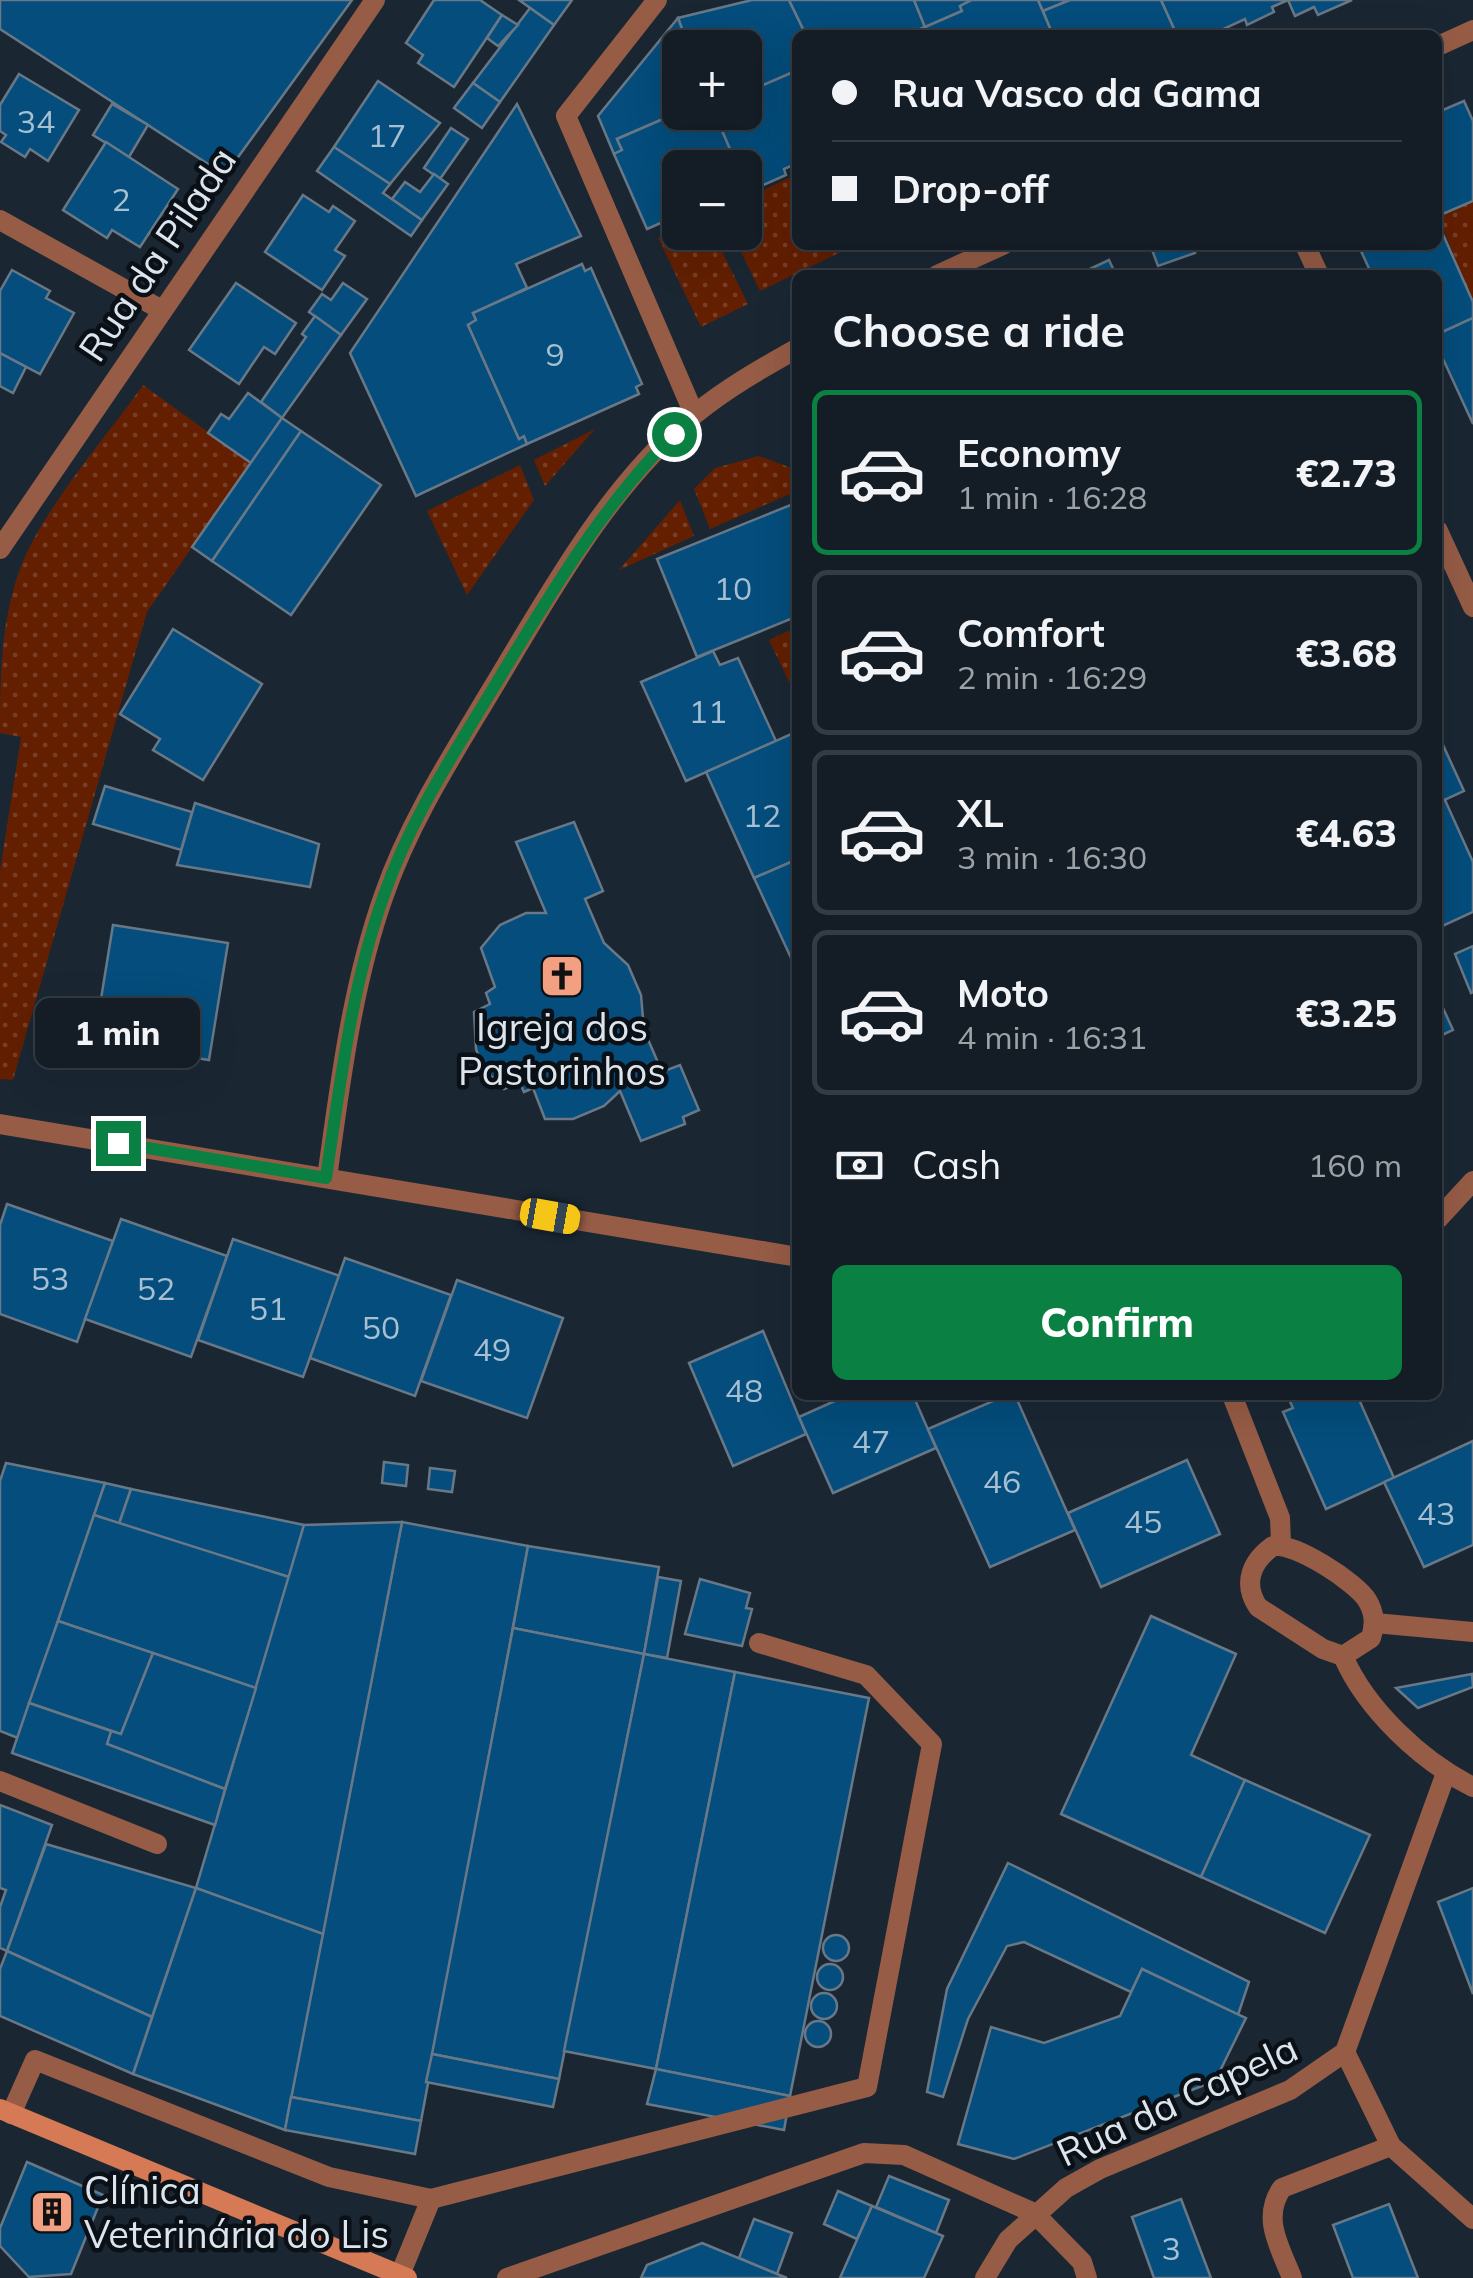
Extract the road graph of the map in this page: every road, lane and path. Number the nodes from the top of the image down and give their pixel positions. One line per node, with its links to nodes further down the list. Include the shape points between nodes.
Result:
1 (375, 0): 8 (street, Rua da Pilada)
2 (656, 0): 10 (street, via 566,116)
3 (1473, 30): 4 (street)
4 (1442, 44)
5 (0, 220): 8 (street)
6 (992, 250): 7 (street)
7 (948, 270)
8 (160, 309): 12 (street, Rua da Pilada)
9 (792, 352): 10 (street)
10 (694, 414): 15 (street, via 614,500 564,571 406,835 366,962)
11 (1442, 540): 13 (street)
12 (0, 549)
13 (1473, 607)
14 (0, 1124): 15 (street)
15 (326, 1178): 18 (street)
16 (1473, 1181): 17 (street)
17 (1442, 1214)
18 (792, 1256)
19 (1234, 1400): 20 (street, via 1280,1518)
20 (1281, 1544): 21 (street, via 1361,1591); 24 (street, via 1254,1564 1251,1596 1306,1639)
21 (1375, 1623): 22 (street); 24 (street, via 1361,1649)
22 (1473, 1632)
23 (759, 1643): 32 (street, via 866,1674 932,1744 867,2087)
24 (1343, 1656): 25 (street, via 1358,1691)
25 (1446, 1774): 27 (street); 29 (street, Rua da Capela)
26 (0, 1782): 28 (street)
27 (1473, 1787)
28 (157, 1844)
29 (1345, 2052): 31 (street); 33 (street, Rua da Capela, via 1290,2090 1100,2169)
30 (6, 2112): 32 (street, via 35,2060 329,2177); 35 (main road)
31 (1391, 2146): 34 (street); 39 (street, via 1282,2188 1270,2221)
32 (432, 2199): 35 (street)
33 (1034, 2213): 36 (street, via 904,2156 864,2153); 37 (street, Rua da Capela); 38 (street, via 1082,2262)
34 (1473, 2219)
35 (403, 2277)
36 (507, 2278)
37 (985, 2278)
38 (1087, 2278)
39 (1292, 2278)

